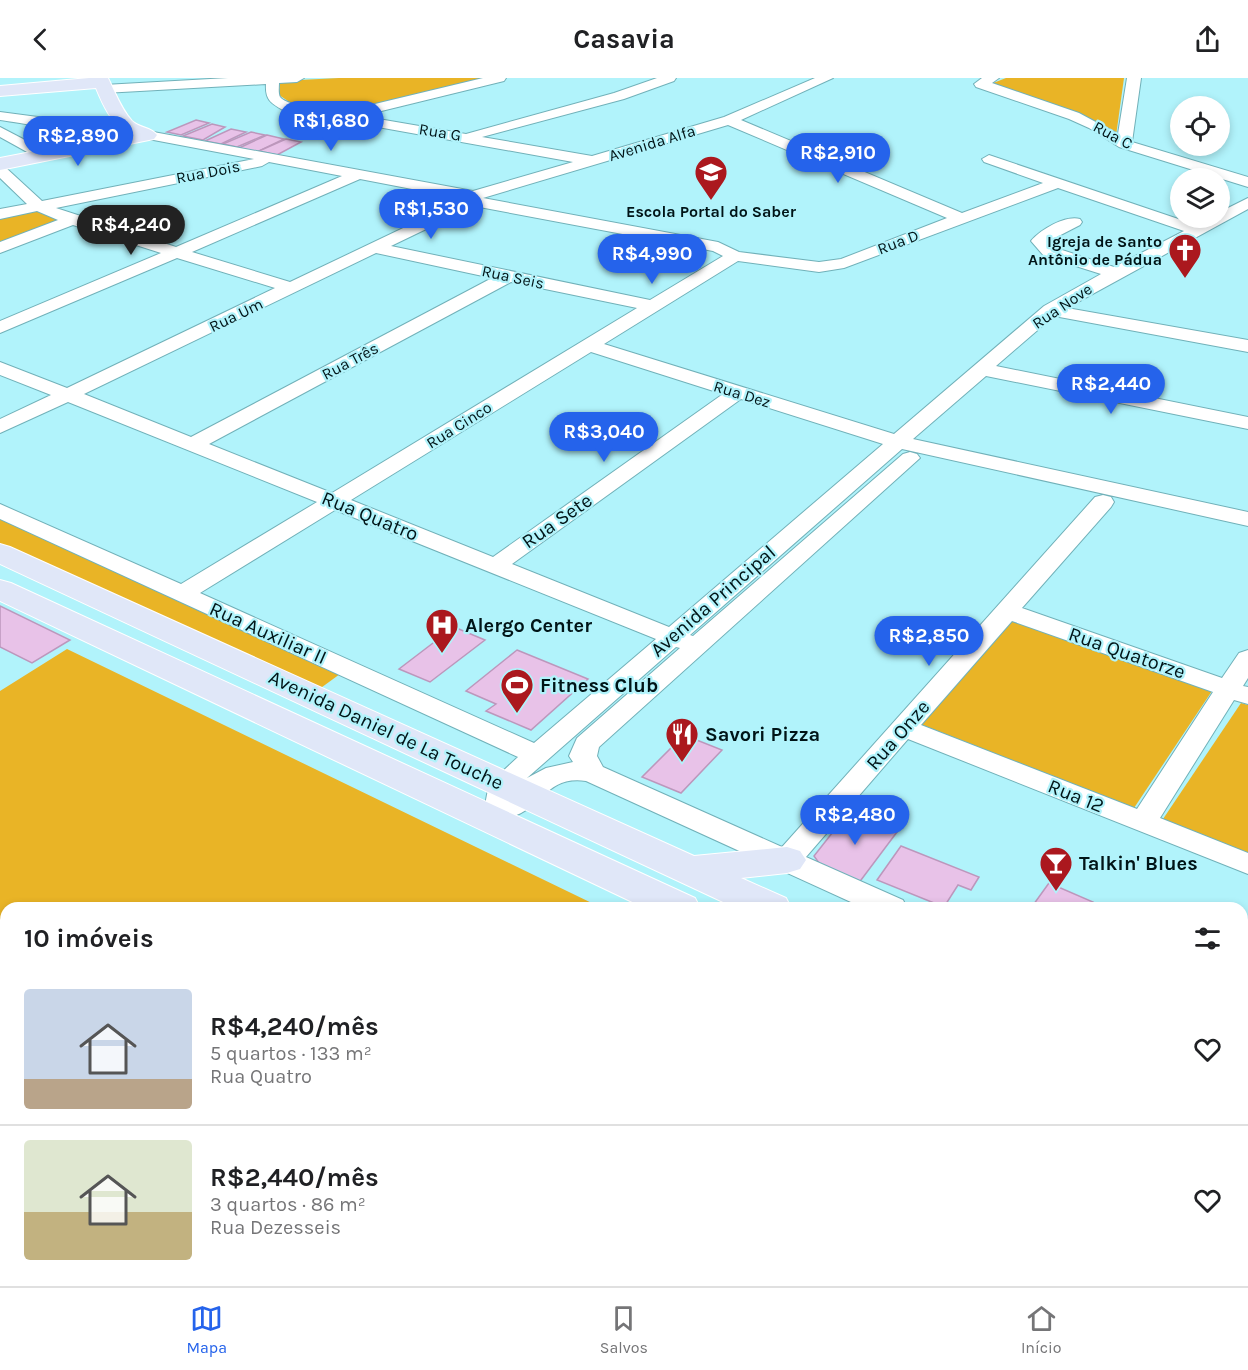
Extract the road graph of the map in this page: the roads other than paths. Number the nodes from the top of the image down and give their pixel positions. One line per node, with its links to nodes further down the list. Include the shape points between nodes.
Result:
1 (297, 78): 6 (street)
2 (499, 78): 11 (street)
3 (669, 78): 15 (street, via 619,96)
4 (826, 78): 12 (street, Avenida Alfa)
5 (1134, 78): 16 (street)
6 (273, 79): 8 (street); 11 (street, Rua G, via 272,95 280,104)
7 (987, 80): 16 (street, Rua C, via 985,87 1094,125)
8 (102, 83): 9 (main road); 14 (main road, via 111,103)
9 (0, 91)
10 (0, 116): 14 (street, Rua D)
11 (343, 116): 15 (street, Rua G)
12 (729, 120): 20 (street, Avenida Alfa); 30 (street)
13 (0, 131): 17 (street)
14 (139, 132): 17 (main road); 18 (street, Rua D)
15 (466, 137): 20 (street, Rua G)
16 (1124, 144): 24 (street, Rua C)
17 (43, 155): 21 (main road)
18 (275, 159): 23 (street, Rua D); 28 (street, Rua Dois)
19 (989, 159): 25 (street)
20 (592, 160): 26 (street, Avenida Alfa)
21 (0, 164)
22 (0, 170): 28 (street)
23 (359, 174): 26 (street, Rua D); 36 (street)
24 (1248, 182)
25 (1056, 183): 30 (street, Rua D); 33 (street)
26 (473, 199): 35 (street, Rua Um); 37 (street, Rua D, via 718,247)
27 (1248, 202): 33 (street, Rua Nove)
28 (38, 206): 29 (street, Rua Dois); 31 (street)
29 (0, 214)
30 (960, 218): 37 (street, Rua D, via 835,265 819,267)
31 (72, 220): 34 (street); 36 (street)
32 (1074, 222): 38 (street, via 1039,240 1042,246)
33 (1199, 231): 38 (street, Rua Nove)
34 (0, 248)
35 (375, 248): 39 (street, Rua Seis); 40 (street, Rua Um)
36 (176, 252): 40 (street); 43 (street)
37 (735, 256): 41 (street, Rua Cinco)
38 (1114, 273): 42 (street, Rua Nove)
39 (508, 276): 41 (street, Rua Seis); 52 (street, Rua Três)
40 (292, 288): 49 (street, Rua Um)
41 (652, 306): 44 (street, Rua Cinco)
42 (1050, 310): 45 (street); 47 (street, Rua Nove)
43 (0, 328)
44 (587, 345): 48 (street, Rua Dez); 54 (street, Rua Cinco)
45 (1248, 346)
46 (0, 368): 49 (street)
47 (981, 369): 50 (street); 53 (street, Rua Nove)
48 (737, 393): 53 (street, Rua Dez); 60 (street, Rua Sete)
49 (67, 395): 51 (street, Rua Um); 52 (street, Rua Quatro)
50 (1248, 423)
51 (0, 427)
52 (192, 445): 54 (street, Rua Quatro)
53 (903, 450): 55 (street); 57 (street); 64 (street, Avenida Principal); 65 (street, Avenida Principal)
54 (334, 502): 60 (street, Rua Quatro); 62 (street, Rua Cinco)
55 (1103, 502): 58 (street); 63 (street, Rua Onze)
56 (0, 511): 62 (street, Rua Auxiliar II)
57 (1248, 519)
58 (1248, 534)
59 (0, 553): 71 (main road, Avenida Daniel de La Touche)
60 (495, 566): 64 (street, Rua Quatro)
61 (0, 589): 72 (main road, Avenida Daniel de La Touche)
62 (182, 594): 69 (street, Rua Auxiliar II)
63 (1007, 611): 67 (street, Rua Quatorze); 68 (street, Rua Onze)
64 (673, 636): 65 (street, Rua Quatro); 69 (street, Avenida Principal)
65 (696, 646): 70 (street, Avenida Principal, via 586,744 583,756)
66 (1248, 658): 67 (street)
67 (1238, 692): 73 (street)
68 (904, 728): 73 (street, Rua 12); 74 (street, Rua Onze)
69 (537, 755): 71 (street, Avenida Principal)
70 (592, 773): 71 (street, via 557,773); 74 (street)
71 (514, 789): 72 (street); 76 (main road, Avenida Daniel de La Touche)
72 (496, 821): 77 (main road, Avenida Daniel de La Touche)
73 (1143, 822): 75 (street, Rua 12)
74 (787, 860): 76 (main road); 79 (street)
75 (1248, 864)
76 (690, 870): 78 (main road, Avenida Daniel de La Touche)
77 (668, 902)
78 (759, 902)
79 (879, 902)

